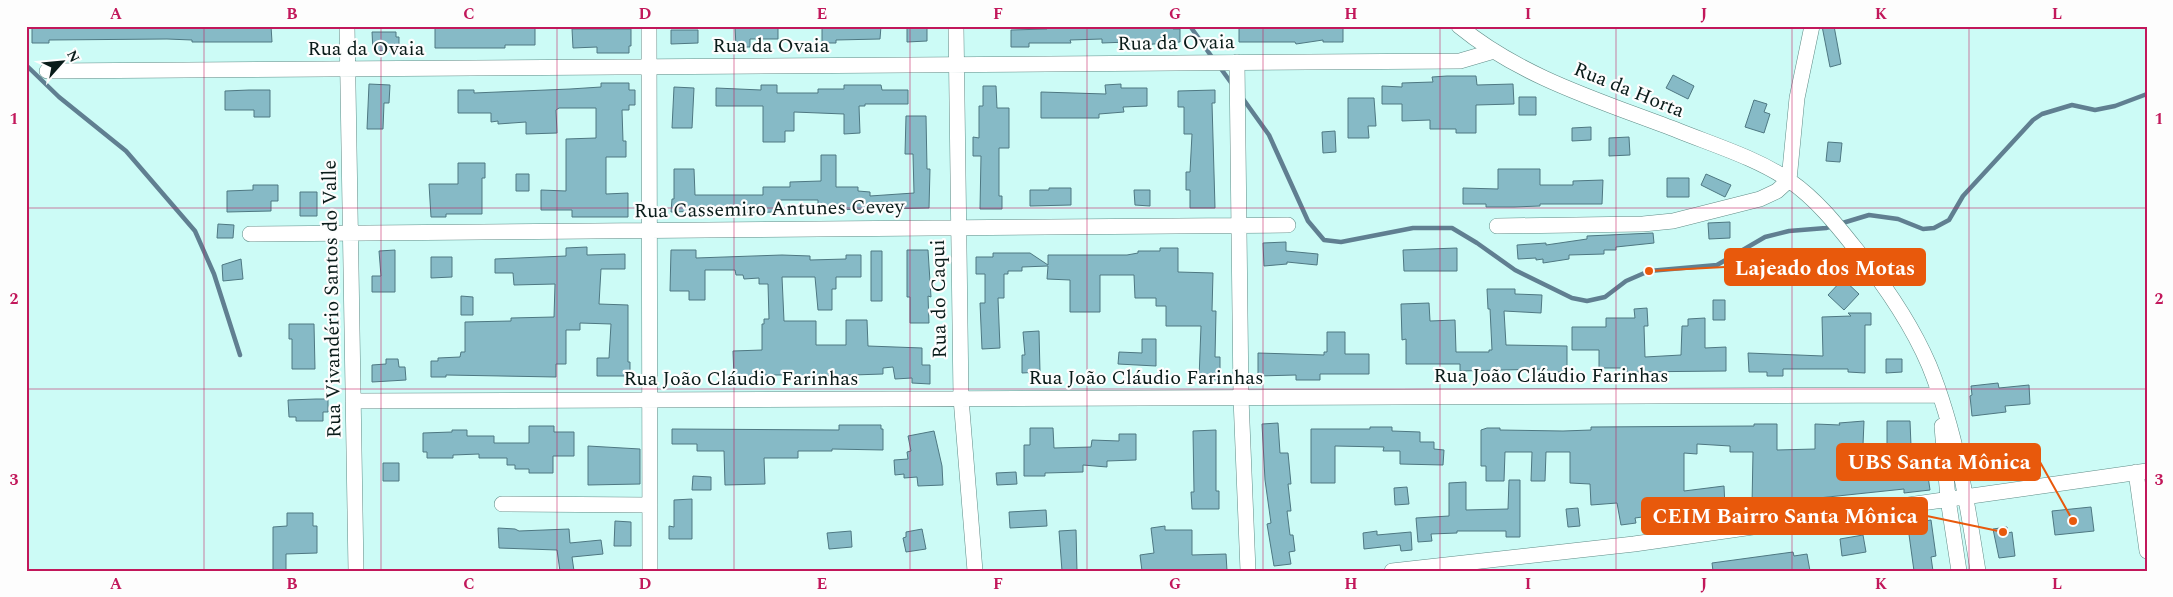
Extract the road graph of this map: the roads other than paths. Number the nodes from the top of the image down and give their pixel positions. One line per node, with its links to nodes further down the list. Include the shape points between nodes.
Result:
1 (347, 26): 10 (street, Rua Vivandério Santos do Valle)
2 (649, 26): 9 (street)
3 (956, 26): 8 (street, Rua do Caqui)
4 (1459, 26): 6 (street, Rua da Horta)
5 (1812, 26): 12 (street, via 1797,98)
6 (1494, 51): 7 (street, Rua da Ovaia, via 1460,61); 12 (street, Rua da Horta, via 1548,80 1699,139)
7 (1233, 63): 8 (street, Rua da Ovaia); 13 (street, via 1237,80)
8 (956, 65): 9 (street, Rua da Ovaia); 16 (street, Rua do Caqui)
9 (649, 67): 10 (street, Rua da Ovaia); 17 (street)
10 (348, 69): 11 (street, Rua da Ovaia); 18 (street, Rua Vivandério Santos do Valle)
11 (47, 71)
12 (1789, 180): 15 (street, via 1777,191 1760,199 1673,221); 20 (street, Rua da Horta, via 1822,209 1868,264 1911,329 1929,365)
13 (1239, 225): 14 (street, Rua Cassemiro Antunes Cevey); 16 (street, Rua Cassemiro Antunes Cevey); 22 (street)
14 (1288, 225)
15 (1497, 226)
16 (958, 228): 17 (street, Rua Cassemiro Antunes Cevey); 21 (street, Rua do Caqui)
17 (650, 230): 18 (street, Rua Cassemiro Antunes Cevey); 23 (street)
18 (350, 233): 19 (street, Rua Cassemiro Antunes Cevey); 24 (street, Rua Vivandério Santos do Valle)
19 (250, 234)
20 (1939, 395): 22 (street, Rua João Cláudio Farinhas); 26 (street); 27 (street)
21 (961, 398): 22 (street, Rua João Cláudio Farinhas); 23 (street, Rua João Cláudio Farinhas); 33 (street, Rua do Caqui)
22 (1241, 398): 34 (street)
23 (650, 400): 24 (street, Rua João Cláudio Farinhas); 29 (street)
24 (353, 401): 31 (street, Rua Vivandério Santos do Valle)
25 (2142, 472): 26 (street); 30 (street)
26 (1966, 496): 27 (street); 37 (street)
27 (1948, 499): 35 (street, via 1634,544); 36 (street)
28 (502, 504): 29 (street)
29 (650, 505): 32 (street)
30 (2147, 550)
31 (356, 571)
32 (650, 571)
33 (975, 571)
34 (1248, 571)
35 (1392, 571)
36 (1959, 571)
37 (1978, 571)

